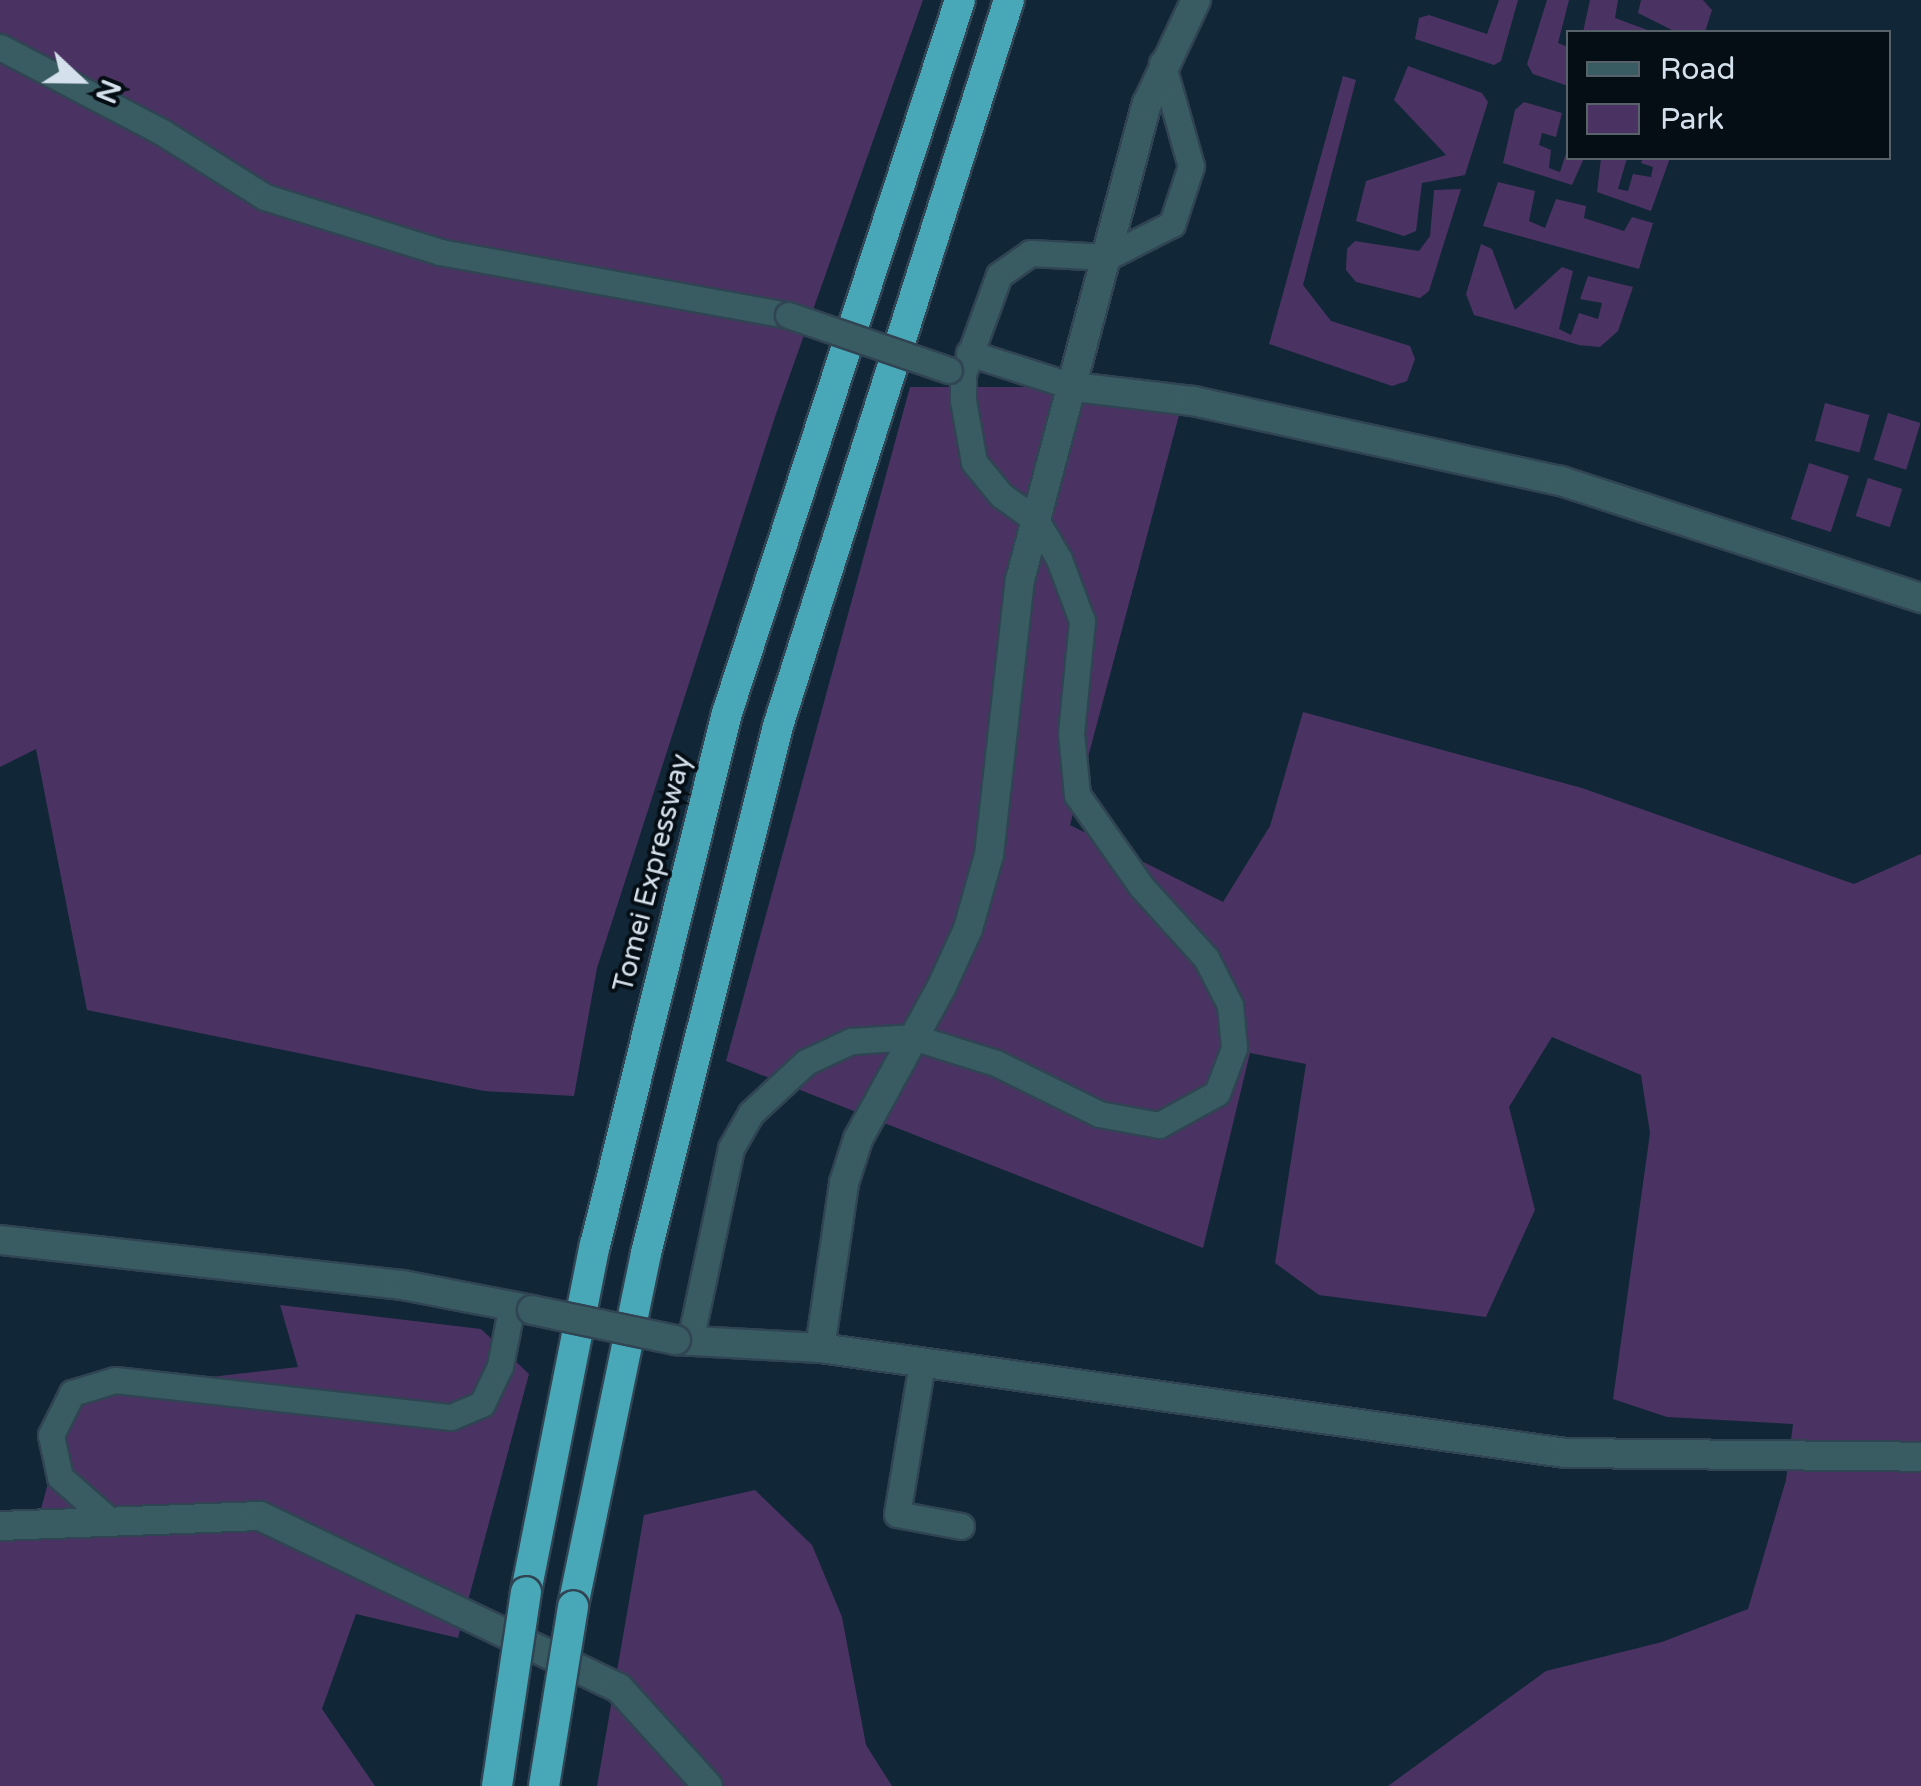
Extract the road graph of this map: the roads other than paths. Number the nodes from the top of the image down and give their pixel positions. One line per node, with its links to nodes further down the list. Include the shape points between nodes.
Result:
1 (960, 0): 21 (highway, Tomei Expressway, bridge, via 727,713 595,1245 526,1592)
2 (1008, 0): 22 (highway, bridge, via 778,726 646,1253)
3 (1196, 0): 5 (street)
4 (0, 47): 7 (street, bridge, via 162,132 265,197 440,252 788,315)
5 (1162, 63): 6 (street); 6 (street, via 1184,127 1191,166 1186,194 1172,224)
6 (1107, 257): 7 (street, via 1030,253 999,275); 8 (street)
7 (960, 366): 8 (street); 9 (street, via 974,462 1001,495)
8 (1075, 387): 9 (street); 10 (street, via 1193,401 1561,481)
9 (1036, 520): 11 (street, via 1020,580 990,855 968,929); 11 (street, via 1059,558 1082,621 1071,734 1076,795 1141,886 1206,958 1230,1005 1234,1048 1217,1093 1159,1125 1099,1114 996,1063)
10 (1921, 598)
11 (913, 1037): 14 (street, via 850,1041 806,1062 751,1112 731,1148); 15 (street, via 858,1139 844,1183)
12 (0, 1240): 13 (street, via 402,1285)
13 (522, 1308): 14 (street, bridge); 18 (street, via 482,1404 451,1417 115,1380 72,1393 51,1435 60,1477)
14 (683, 1341): 15 (street)
15 (820, 1348): 16 (street)
16 (922, 1362): 17 (street, via 1565,1452); 20 (street, via 897,1514)
17 (1921, 1456)
18 (110, 1520): 19 (street); 23 (street, via 260,1516 618,1688)
19 (0, 1526)
20 (961, 1526)
21 (497, 1786)
22 (544, 1786)
23 (708, 1786)

